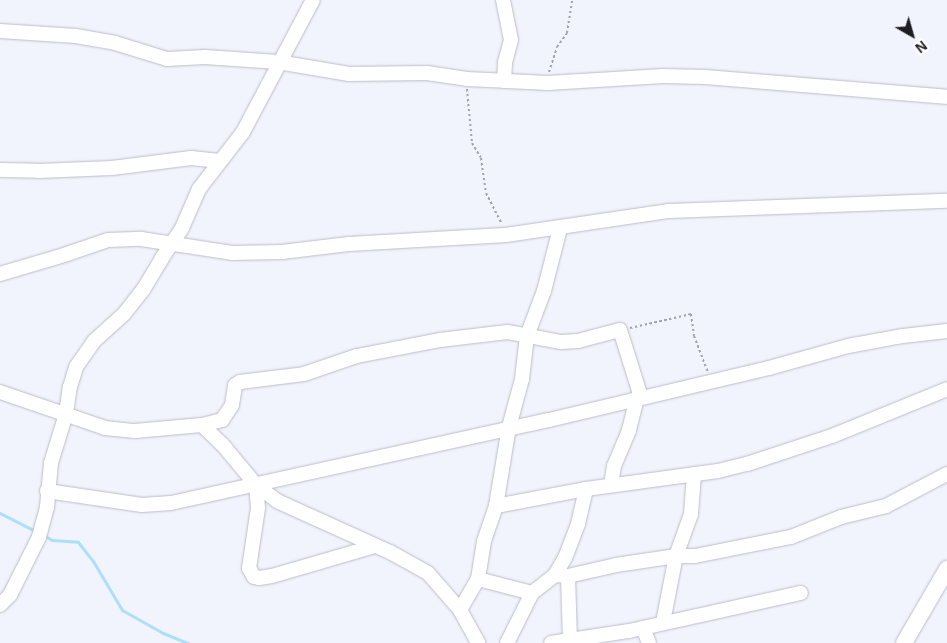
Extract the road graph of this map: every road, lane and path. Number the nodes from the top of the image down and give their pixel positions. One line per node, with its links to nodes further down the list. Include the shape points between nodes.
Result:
1 (313, 0): 5 (street)
2 (503, 0): 7 (street, via 511,40)
3 (572, 0): 8 (path, via 569,27 551,60)
4 (0, 30): 5 (street, via 76,36 115,43 167,59)
5 (278, 62): 6 (street, via 349,74 427,74); 10 (street, via 244,132)
6 (467, 79): 7 (street); 14 (path, via 472,143 481,158 486,193)
7 (504, 81): 8 (street)
8 (548, 83): 9 (street, via 663,76 706,77)
9 (947, 97)
10 (220, 161): 11 (street, via 180,158 112,168); 15 (street, via 198,189 182,228)
11 (0, 170)
12 (947, 201): 13 (street, via 669,211)
13 (560, 228): 14 (street); 19 (street, via 544,291)
14 (506, 235): 15 (street, via 349,244 282,252 232,253)
15 (172, 243): 16 (street, via 124,238 100,241); 24 (street, via 136,301 84,354 76,367)
16 (0, 274)
17 (620, 330): 19 (street, via 578,341 561,342); 20 (path, via 691,314 694,336); 23 (street)
18 (947, 332): 20 (street, via 848,346)
19 (527, 336): 25 (street, via 508,332 440,340 357,356 304,374 240,382 235,385 227,415 222,420); 26 (street, via 522,379)
20 (711, 380): 23 (street)
21 (947, 389): 27 (street, via 823,439 747,464)
22 (0, 392): 24 (street)
23 (639, 398): 26 (street); 30 (street, via 614,466)
24 (66, 414): 25 (street, via 105,428 121,430); 32 (street, via 53,454)
25 (202, 425): 29 (street)
26 (509, 427): 29 (street); 33 (street)
27 (694, 474): 30 (street); 35 (street, via 691,514)
28 (947, 474): 35 (street, via 886,506 841,517 791,537 695,556)
29 (256, 485): 32 (street, via 155,505); 34 (street, via 286,506); 34 (street, via 258,508 249,568 254,577 272,576)
30 (612, 485): 31 (street)
31 (586, 489): 33 (street); 37 (street)
32 (47, 490): 41 (street, via 41,532 10,595)
33 (496, 506): 38 (street, via 484,542)
34 (375, 546): 42 (street, via 428,573)
35 (676, 556): 37 (street); 43 (street)
36 (947, 569): 50 (main road)
37 (562, 576): 39 (street); 45 (street)
38 (478, 579): 39 (street); 42 (street)
39 (532, 593): 47 (street)
40 (801, 593): 43 (street)
41 (0, 605)
42 (460, 610): 46 (street)
43 (663, 622): 44 (street)
44 (643, 628): 45 (street); 49 (street)
45 (570, 640): 48 (street)
46 (478, 643)
47 (508, 643)
48 (552, 643)
49 (649, 643)
50 (904, 643)

